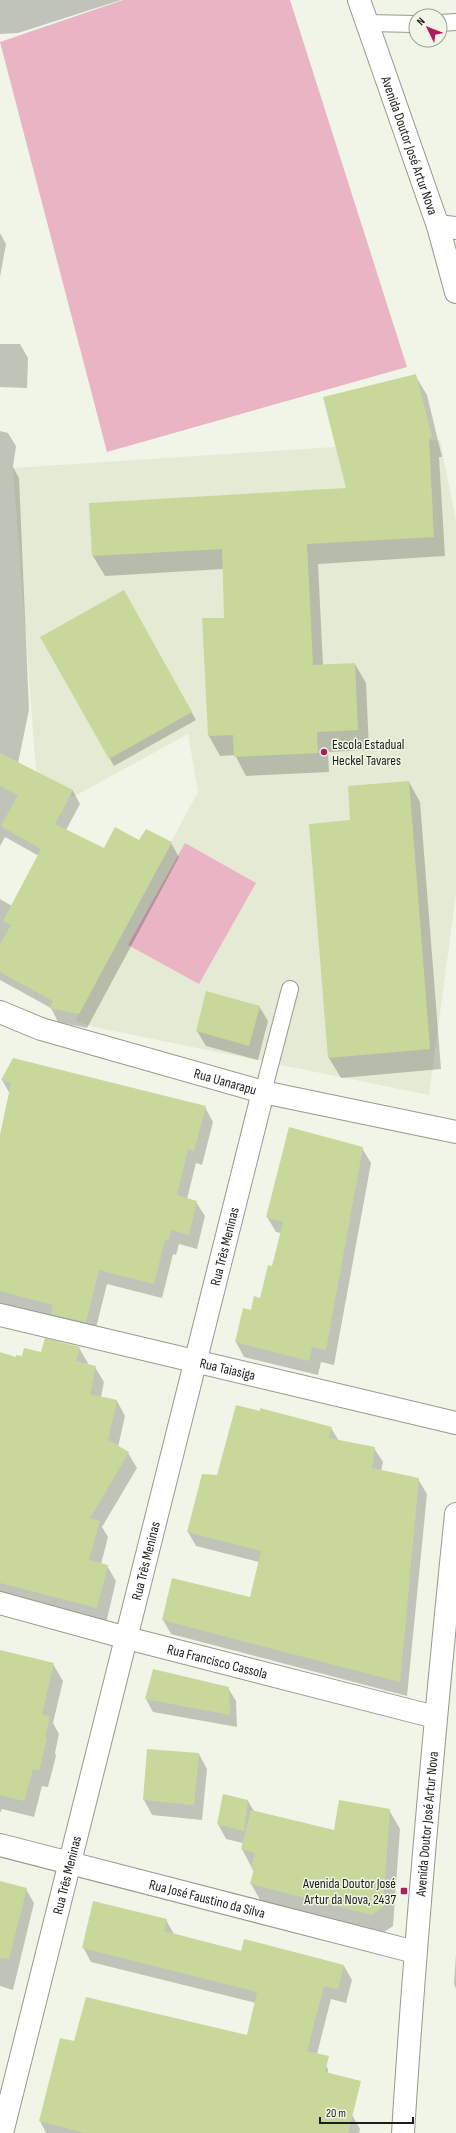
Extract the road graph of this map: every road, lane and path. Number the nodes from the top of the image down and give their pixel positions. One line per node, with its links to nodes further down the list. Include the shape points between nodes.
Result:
1 (358, 0): 2 (street, Avenida Doutor José Artur Nova)
2 (367, 23): 3 (lane); 4 (street, Avenida Doutor José Artur Nova)
3 (408, 24)
4 (447, 227): 5 (street, Avenida Doutor José Artur Nova)
5 (456, 292)
6 (290, 989): 8 (lane, Rua Três Meninas)
7 (2, 1017): 8 (street, Rua Uanarapu)
8 (263, 1092): 9 (street, Rua Uanarapu); 11 (street, Rua Três Meninas)
9 (456, 1132)
10 (0, 1315): 11 (street, Rua Taiasiga)
11 (195, 1360): 12 (street, Rua Taiasiga); 15 (street, Rua Três Meninas)
12 (456, 1423)
13 (456, 1514): 16 (street, Avenida Doutor José Artur Nova)
14 (0, 1603): 15 (street, Rua Francisco Cassola)
15 (127, 1638): 16 (street, Rua Francisco Cassola); 18 (street, Rua Três Meninas)
16 (435, 1717): 19 (street, Avenida Doutor José Artur Nova)
17 (0, 1845): 18 (street, Rua José Faustino da Silva)
18 (69, 1863): 19 (street, Rua José Faustino da Silva); 20 (street, Rua Três Meninas)
19 (415, 1952): 21 (street, Avenida Doutor José Artur Nova)
20 (2, 2133)
21 (403, 2133)

